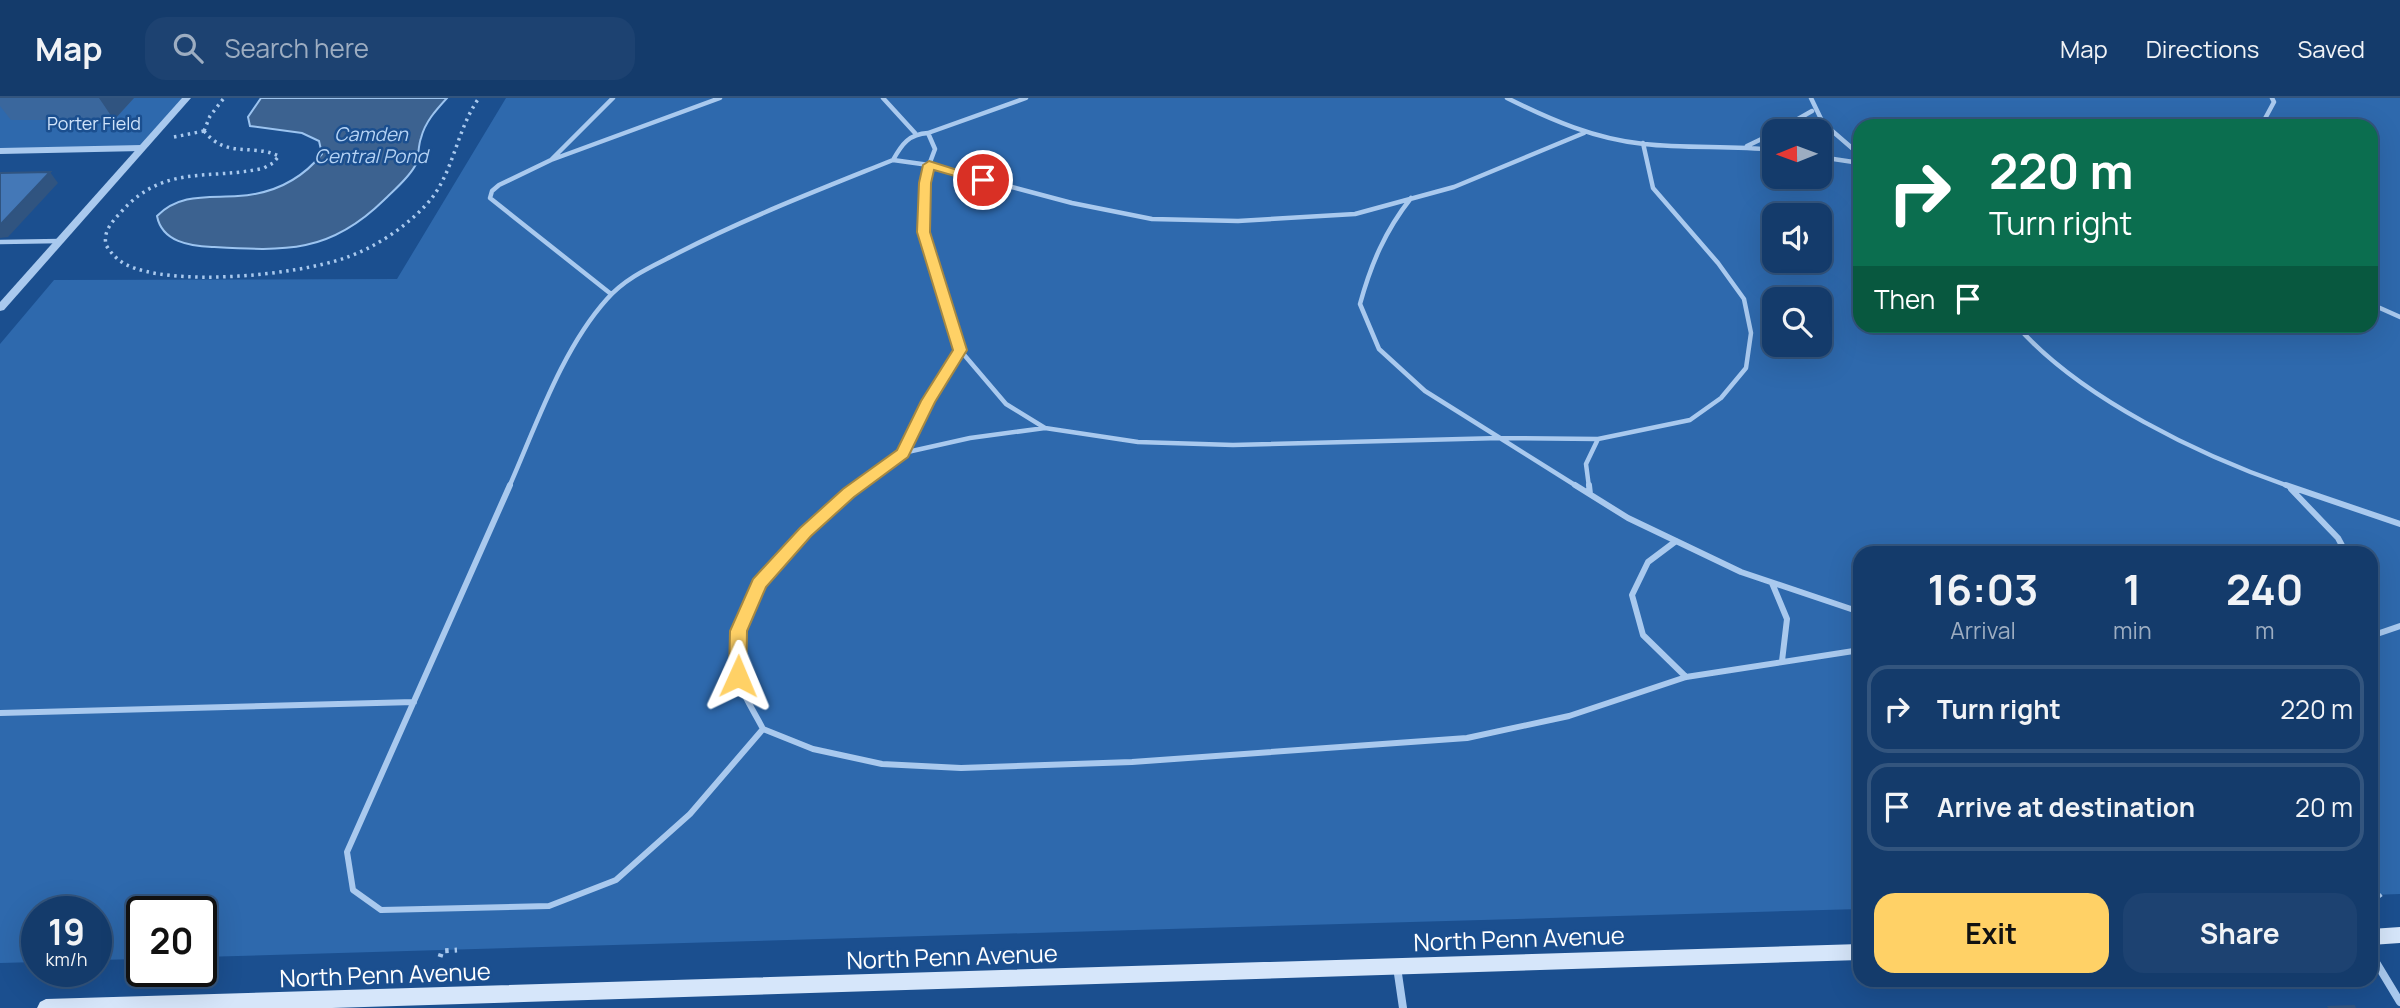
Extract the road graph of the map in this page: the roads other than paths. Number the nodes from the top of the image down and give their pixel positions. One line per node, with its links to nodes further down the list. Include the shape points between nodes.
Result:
1 (187, 98): 18 (street)
2 (613, 98): 23 (lane)
3 (720, 98): 23 (lane)
4 (883, 98): 12 (lane)
5 (1026, 98): 13 (lane)
6 (1507, 98): 14 (lane)
7 (1811, 98): 9 (lane)
8 (2272, 98): 11 (lane)
9 (1812, 111): 10 (lane); 20 (lane)
10 (1798, 119)
11 (2265, 119)
12 (915, 133): 13 (lane); 24 (lane, via 902,142)
13 (928, 133): 26 (lane, via 935,149)
14 (1584, 133): 16 (lane); 27 (lane, via 1454,187)
15 (1762, 139): 17 (lane)
16 (1643, 143): 17 (lane); 38 (lane, via 1653,188 1744,299 1751,333 1746,368 1721,398 1690,420)
17 (1747, 146): 19 (lane)
18 (142, 148): 21 (street); 28 (street)
19 (1762, 148)
20 (1853, 150)
21 (0, 151)
22 (1832, 159): 25 (lane)
23 (551, 160): 30 (lane, via 499,185 490,198)
24 (893, 160): 26 (lane); 30 (lane, via 705,238)
25 (1853, 162)
26 (929, 165): 27 (lane, via 1152,219 1355,214); 35 (lane, via 923,232)
27 (1411, 198): 37 (lane, via 1374,255 1360,304 1380,349 1425,391)
28 (60, 241): 29 (lane); 32 (street)
29 (0, 242)
30 (611, 294): 52 (lane, via 557,379)
31 (2378, 307): 33 (lane)
32 (0, 308)
33 (2400, 317)
34 (2023, 333): 40 (lane, via 2038,350 2133,417 2247,472)
35 (960, 350): 36 (lane, via 1006,404); 39 (lane)
36 (1045, 428): 37 (lane, via 1138,442 1233,445); 39 (lane)
37 (1500, 438): 38 (lane); 41 (lane)
38 (1598, 439): 41 (lane, via 1586,464)
39 (903, 453): 54 (lane, via 805,532 759,584 738,631 738,676)
40 (2289, 486): 42 (lane); 44 (lane)
41 (1590, 494): 43 (lane)
42 (2400, 524)
43 (1676, 541): 45 (lane); 51 (lane, via 1648,562 1632,595 1643,635)
44 (2342, 546)
45 (1772, 583): 46 (lane); 50 (lane, via 1787,618)
46 (1853, 610)
47 (2400, 626): 48 (lane)
48 (2378, 634)
49 (1853, 651): 50 (lane)
50 (1782, 661): 51 (lane)
51 (1686, 677): 54 (lane, via 1569,716 1467,738 1132,762 961,768 882,764 813,749)
52 (414, 702): 53 (lane); 54 (lane, via 347,852 353,890 381,910 549,906 616,880 690,814)
53 (0, 713)
54 (763, 729)
55 (2400, 935): 56 (main road)
56 (2378, 937)
57 (1853, 952): 58 (main road, North Penn Avenue)
58 (1397, 966): 61 (main road, North Penn Avenue); 63 (street)
59 (2378, 966): 60 (street)
60 (2400, 1002)
61 (397, 1003): 62 (main road, North Penn Avenue)
62 (46, 1008)
63 (1403, 1008)

